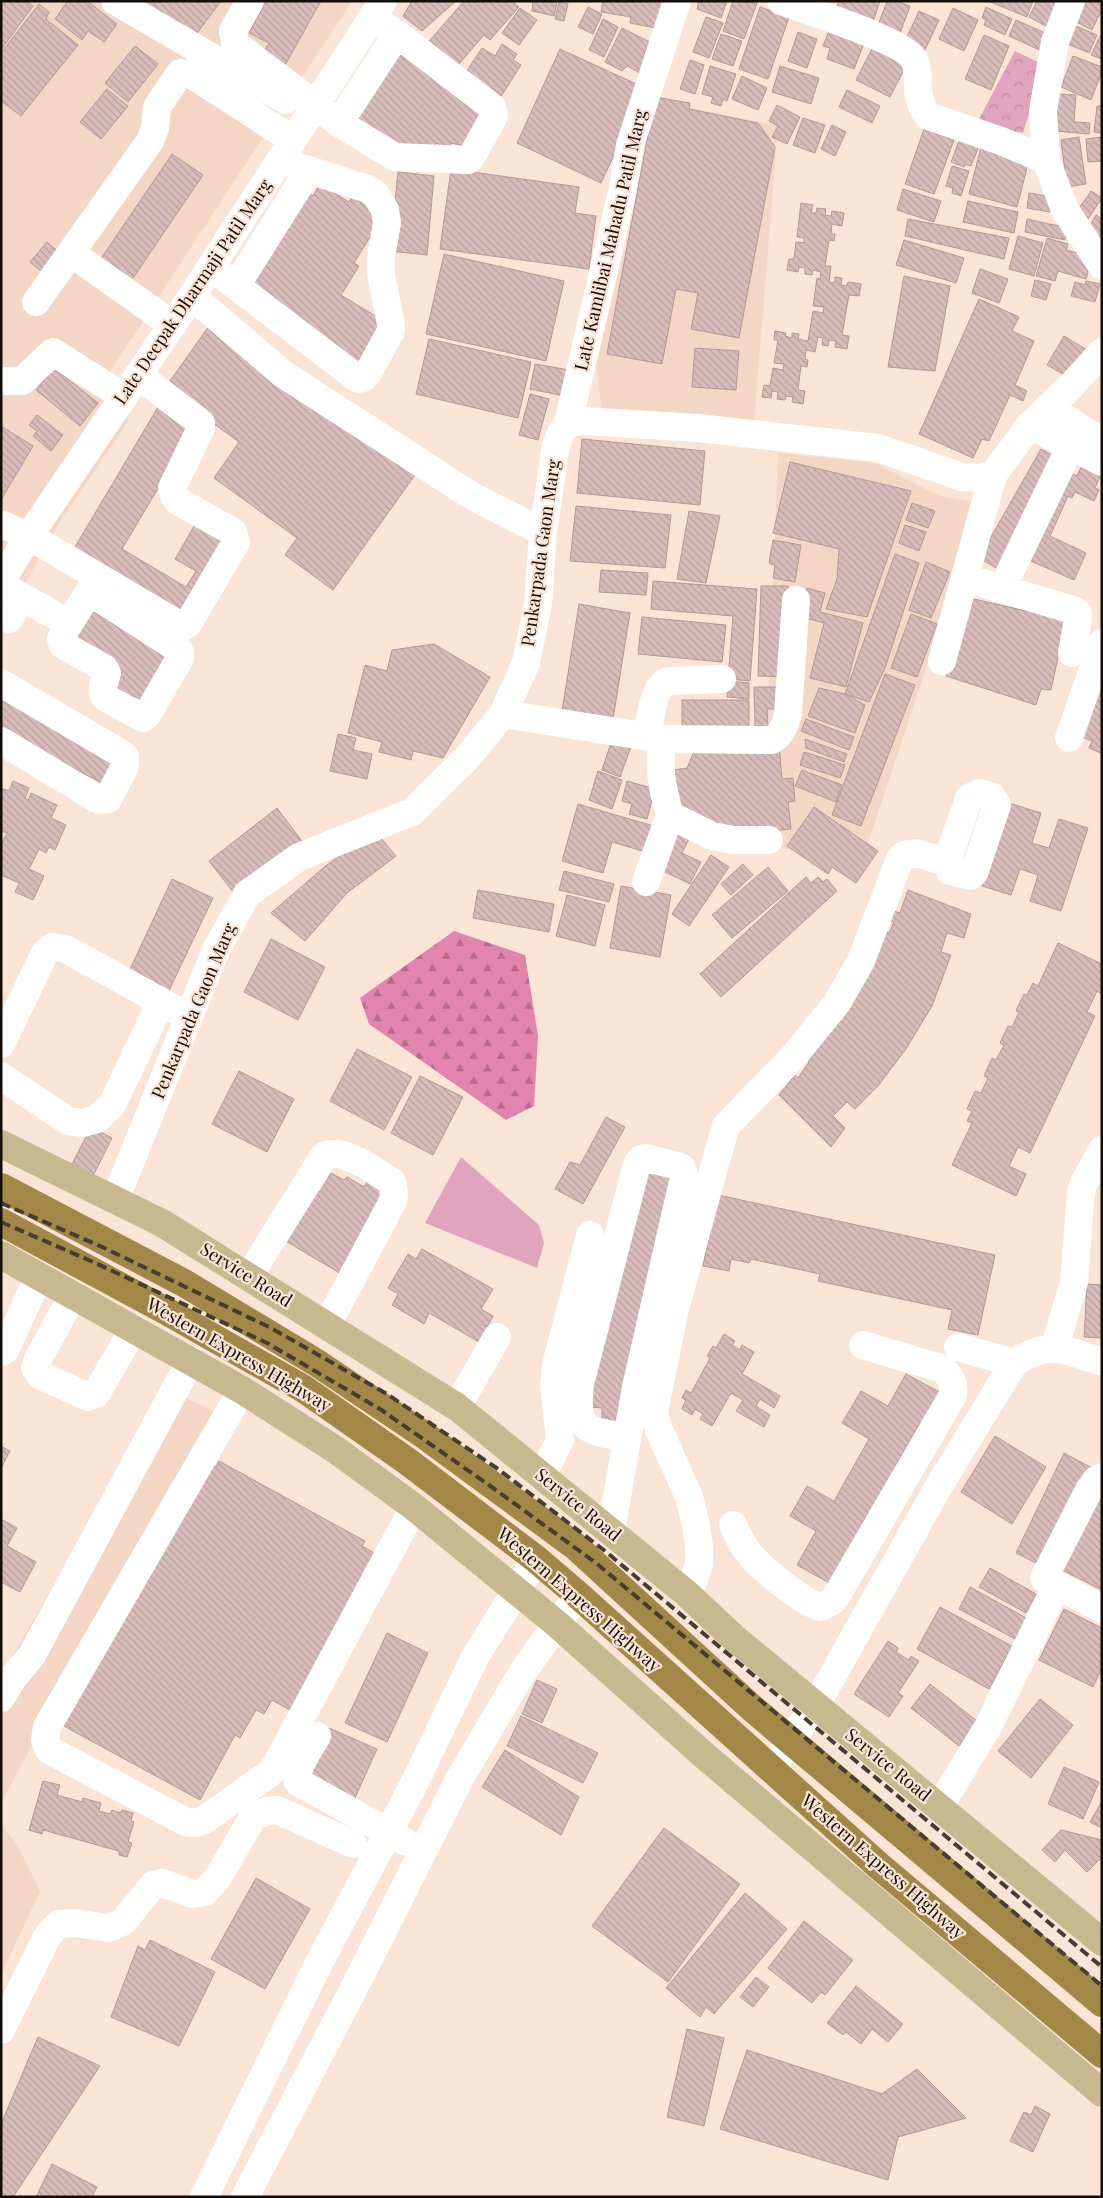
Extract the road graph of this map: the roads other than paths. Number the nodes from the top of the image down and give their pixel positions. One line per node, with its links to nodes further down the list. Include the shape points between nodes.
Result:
1 (115, 1): 8 (street)
2 (250, 1): 8 (street, via 233,31 235,44)
3 (677, 1): 24 (street, Late Kamlibai Mahadu Patil Marg, via 630,145)
4 (781, 1): 11 (street, via 879,37 913,57 921,107 928,116)
5 (1071, 1): 11 (street, via 1055,42 1043,111)
6 (378, 10): 7 (street); 8 (street, Late Deepak Dharmaji Patil Marg)
7 (398, 34): 9 (street); 9 (street, via 492,107 494,116 472,156 462,161 400,159)
8 (313, 109): 9 (street); 10 (street, Late Deepak Dharmaji Patil Marg)
9 (339, 123)
10 (288, 148): 12 (street); 13 (street, via 191,74 180,73 157,107 150,141); 15 (street, Late Deepak Dharmaji Patil Marg)
11 (1046, 160): 14 (street, via 1065,210)
12 (309, 170): 16 (street); 16 (street, via 368,189 385,210 387,223 381,274 391,330 368,373 359,379)
13 (72, 253): 18 (street); 19 (street)
14 (1102, 266)
15 (211, 267): 16 (street); 17 (street, Late Deepak Dharmaji Patil Marg)
16 (236, 286)
17 (192, 296): 19 (street, Late Deepak Dharmaji Patil Marg); 30 (street, via 283,374 472,496)
18 (36, 302)
19 (173, 325): 22 (street, Late Deepak Dharmaji Patil Marg)
20 (1102, 352): 23 (street)
21 (1, 382): 22 (street, via 22,381 53,352)
22 (131, 386): 31 (street, Late Deepak Dharmaji Patil Marg); 31 (street, via 201,423 172,488 174,496 233,532 236,537 188,624 178,624)
23 (1039, 416): 25 (street); 26 (street); 28 (street)
24 (568, 424): 28 (street, via 583,421 804,438 878,448 962,477); 30 (street, Penkarpada Gaon Marg, via 556,445)
25 (1102, 439)
26 (1070, 445): 27 (street); 32 (street)
27 (1102, 462)
28 (993, 476): 33 (street)
29 (1, 524): 31 (street)
30 (542, 532): 43 (street, Penkarpada Gaon Marg, via 538,604 526,663)
31 (24, 543): 34 (street); 36 (street, Late Deepak Dharmaji Patil Marg)
32 (1010, 572)
33 (965, 578): 39 (street, via 1078,613); 40 (street)
34 (89, 592): 34 (street, via 180,652 180,658 143,718 102,693 107,673 104,668 63,645 64,632)
35 (796, 600): 44 (street, via 788,713 780,735 772,740)
36 (8, 603): 37 (street)
37 (54, 615)
38 (1102, 643): 45 (street)
39 (1072, 653)
40 (942, 661)
41 (722, 679): 44 (street, via 668,680 662,683 657,690)
42 (1, 683): 46 (street, via 122,754 125,766 108,798 99,800)
43 (503, 714): 44 (street); 54 (street, Penkarpada Gaon Marg, via 466,759 412,812 299,857 247,894 216,950)
44 (655, 737): 49 (street, via 661,784)
45 (1069, 738)
46 (1, 741)
47 (1, 764): 48 (street)
48 (88, 813)
49 (670, 815): 50 (street, via 712,836 733,840); 52 (street)
50 (769, 840)
51 (947, 862): 92 (street, via 915,853 900,859 861,961 837,1003 793,1056 726,1126 675,1309 654,1412 689,1498 696,1525 699,1564)
52 (646, 882)
53 (161, 1002): 54 (street); 55 (street, via 66,949 52,947 45,953); 57 (street)
54 (188, 1017): 58 (street, Penkarpada Gaon Marg)
55 (1, 1044)
56 (1, 1076): 57 (street, via 60,1117 75,1123 97,1119)
57 (112, 1105): 58 (street)
58 (146, 1123): 62 (street, Penkarpada Gaon Marg)
59 (1, 1144): 62 (main road, Service Road)
60 (1102, 1150): 74 (street, via 1081,1192 1074,1282)
61 (1, 1187): 99 (highway, Western Express Highway, via 184,1283 316,1363 424,1435 575,1546)
62 (115, 1200): 67 (main road, Service Road, via 162,1223)
63 (1, 1222): 89 (highway, Western Express Highway, via 304,1389)
64 (590, 1235): 82 (street, via 556,1365 554,1386 560,1440)
65 (1, 1255): 66 (main road)
66 (39, 1276): 68 (main road); 75 (street, via 5,1350)
67 (249, 1276): 69 (main road, Service Road); 69 (street, via 324,1156 330,1153 345,1155 392,1182 393,1201)
68 (73, 1295): 70 (main road); 70 (street, via 38,1359 35,1368 40,1375 88,1397 96,1394)
69 (327, 1324): 80 (main road, Service Road)
70 (134, 1328): 76 (main road)
71 (497, 1337): 80 (street)
72 (863, 1345): 84 (street, via 943,1370 950,1376 954,1389)
73 (958, 1347): 78 (street)
74 (1055, 1348): 77 (street); 78 (street, via 1034,1351)
75 (1, 1352)
76 (184, 1356): 79 (main road); 96 (street, via 32,1655)
77 (1102, 1362)
78 (1014, 1363): 86 (street)
79 (242, 1390): 85 (main road, via 336,1450); 85 (street, via 46,1727 45,1740 49,1750 186,1822 204,1820 270,1773 277,1763)
80 (457, 1407): 82 (main road, Service Road)
81 (627, 1438): 81 (street, via 684,1177 682,1168 646,1158 637,1164 578,1398 581,1420 587,1428); 88 (street)
82 (542, 1476): 88 (main road, Service Road)
83 (1102, 1477): 90 (street, via 1089,1490)
84 (894, 1495): 86 (street); 87 (street, via 834,1600 821,1607 806,1602 757,1562 740,1541)
85 (414, 1507): 91 (main road)
86 (925, 1512): 97 (street)
87 (733, 1525)
88 (611, 1532): 92 (main road, Service Road)
89 (536, 1559): 91 (street); 93 (highway, Western Express Highway)
90 (1042, 1577): 94 (street); 103 (street, via 988,1727)
91 (517, 1590): 95 (main road); 100 (street, via 475,1657)
92 (686, 1593): 97 (main road, Service Road, via 733,1637)
93 (578, 1595): 95 (street); 101 (highway, Western Express Highway)
94 (1102, 1609)
95 (557, 1624): 102 (street, via 522,1673); 110 (main road, via 706,1757)
96 (7, 1688)
97 (816, 1705): 99 (street); 103 (main road, Service Road)
98 (317, 1736): 104 (street, via 298,1770 298,1782)
99 (792, 1741): 101 (street); 107 (highway, Western Express Highway)
100 (427, 1757): 102 (street); 104 (street)
101 (771, 1770): 109 (highway, Western Express Highway, via 886,1872)
102 (460, 1778): 105 (street)
103 (940, 1807): 106 (main road, Service Road)
104 (380, 1849): 105 (street); 108 (street, via 355,1855 353,1844 277,1810 253,1817 217,1878 205,1892 193,1894 162,1883 153,1885 123,1922 109,1928 59,1924 48,1935); 111 (street, via 319,1963)
105 (423, 1851): 112 (street)
106 (1102, 1942)
107 (1102, 2003)
108 (1, 2030)
109 (1102, 2054)
110 (1102, 2093)
111 (209, 2195)
112 (245, 2197)

